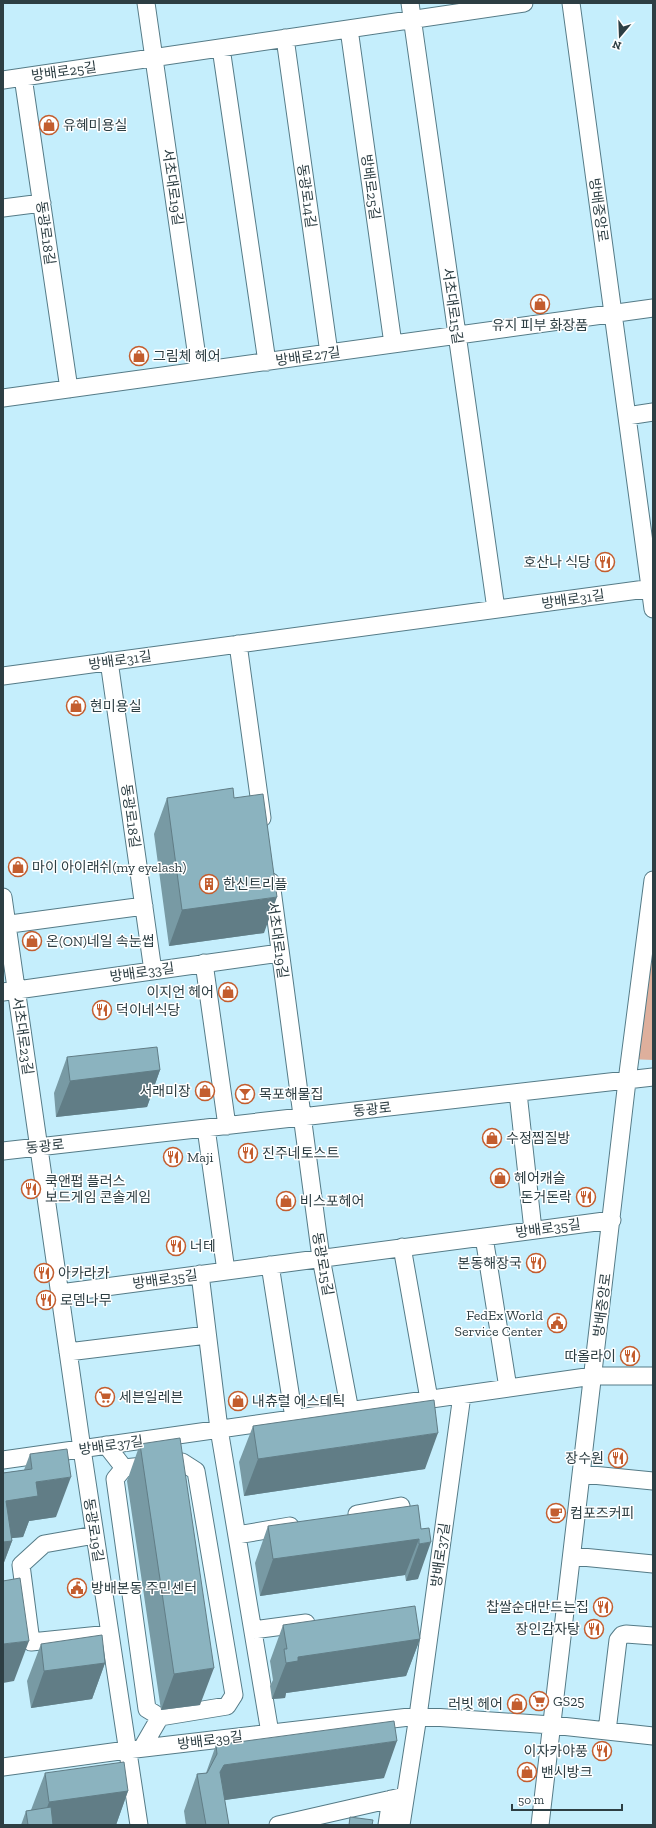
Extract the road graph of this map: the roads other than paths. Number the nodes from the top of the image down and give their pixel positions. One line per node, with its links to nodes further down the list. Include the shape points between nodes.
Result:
1 (146, 3): 8 (street, 서초대로19길)
2 (524, 3): 4 (street, 방배로25길)
3 (571, 3): 14 (street, 방배중앙로)
4 (411, 11): 5 (street, 방배로25길); 15 (street, 서초대로15길)
5 (349, 29): 6 (street, 방배로25길); 16 (street, 방배로25길)
6 (285, 38): 7 (street, 방배로25길); 17 (street, 동광로14길)
7 (221, 48): 8 (street, 방배로25길); 18 (street)
8 (154, 58): 9 (street, 방배로25길); 19 (street, 서초대로19길)
9 (23, 77): 10 (street, 방배로25길); 11 (street, 동광로18길)
10 (3, 80)
11 (42, 203): 12 (street); 20 (street, 동광로18길)
12 (3, 208)
13 (653, 308): 14 (street, 방배로27길)
14 (613, 314): 15 (street, 방배로27길); 23 (street, 방배중앙로)
15 (457, 335): 16 (street, 방배로27길); 25 (street, 서초대로15길)
16 (393, 344): 17 (street, 방배로27길)
17 (329, 353): 18 (street, 방배로27길)
18 (267, 362): 19 (street, 방배로27길)
19 (199, 371): 20 (street, 방배로27길)
20 (69, 389): 21 (street, 방배로27길)
21 (3, 398)
22 (653, 412): 23 (street)
23 (627, 416): 24 (street, 방배중앙로)
24 (652, 588): 25 (street, 방배로31길); 26 (street, 방배중앙로)
25 (496, 609): 27 (street, 방배로31길)
26 (653, 609)
27 (238, 644): 28 (street, 방배로31길); 30 (street)
28 (109, 661): 29 (street, 방배로31길); 34 (street, 동광로18길)
29 (3, 676)
30 (264, 832)
31 (269, 868): 36 (street, 서초대로19길)
32 (653, 880): 41 (street, 방배중앙로)
33 (3, 897): 35 (street, 서초대로23길)
34 (144, 906): 35 (street); 38 (street, 동광로18길)
35 (5, 925): 39 (street, 서초대로23길)
36 (280, 953): 37 (street, 방배로33길); 43 (street, 서초대로19길)
37 (204, 963): 38 (street, 방배로33길); 44 (street)
38 (153, 971): 39 (street, 방배로33길)
39 (10, 991): 46 (street, 서초대로23길)
40 (653, 1077): 41 (street, 동광로)
41 (627, 1080): 42 (street, 동광로); 48 (street, 방배중앙로)
42 (518, 1093): 43 (street, 동광로); 49 (street)
43 (301, 1117): 44 (street, 동광로); 52 (street, 동광로15길)
44 (226, 1126): 45 (street, 동광로)
45 (206, 1128): 46 (street, 동광로); 54 (street)
46 (39, 1147): 47 (street, 동광로); 56 (street, 동광로19길)
47 (3, 1151)
48 (612, 1220): 49 (street, 방배로35길); 59 (street, 방배중앙로)
49 (534, 1230): 50 (street, 방배로35길)
50 (484, 1237): 51 (street, 방배로35길); 61 (street)
51 (402, 1248): 52 (street, 방배로35길); 63 (street)
52 (321, 1258): 53 (street, 방배로35길); 64 (street, 동광로15길)
53 (270, 1265): 54 (street, 방배로35길); 65 (street)
54 (226, 1271): 55 (street, 방배로35길)
55 (200, 1274): 56 (street, 방배로35길); 57 (street)
56 (60, 1293): 58 (street, 동광로19길)
57 (207, 1334): 58 (street); 66 (street)
58 (68, 1352): 68 (street, 동광로19길)
59 (593, 1376): 60 (street, 방배로37길); 61 (street, 방배로37길); 71 (street, 방배중앙로)
60 (653, 1376)
61 (508, 1388): 62 (street, 방배로37길)
62 (462, 1394): 63 (street, 방배로37길); 84 (street, 방배로37길)
63 (428, 1400): 64 (street, 방배로37길)
64 (350, 1411): 65 (street, 방배로37길)
65 (294, 1418): 66 (street, 방배로37길)
66 (219, 1429): 67 (street, 방배로37길); 77 (street)
67 (106, 1445): 68 (street, 방배로37길); 70 (street)
68 (82, 1449): 69 (street, 방배로37길); 76 (street, 동광로19길)
69 (3, 1460)
70 (124, 1468): 85 (street, via 115,1479 147,1709); 85 (street, via 182,1462 196,1471 234,1695 227,1706)
71 (582, 1474): 72 (street); 78 (street, 방배중앙로)
72 (653, 1481)
73 (400, 1506): 74 (street)
74 (338, 1517)
75 (307, 1523): 77 (street)
76 (95, 1535): 82 (street, 동광로19길); 82 (street, via 44,1544 21,1565 31,1642)
77 (237, 1535): 81 (street)
78 (572, 1556): 79 (street); 86 (street, 방배중앙로)
79 (653, 1564)
80 (321, 1621): 81 (street)
81 (253, 1630): 88 (street)
82 (110, 1634): 90 (street, 동광로19길)
83 (653, 1636): 87 (street, via 626,1634 618,1640)
84 (418, 1716): 86 (street, 방배로39길); 88 (street, 방배로39길); 92 (street)
85 (160, 1717): 90 (street)
86 (552, 1724): 87 (street, 방배로39길); 97 (street, 방배중앙로)
87 (607, 1731): 89 (street, 방배로39길)
88 (270, 1733): 90 (street, 방배로39길)
89 (653, 1736)
90 (135, 1749): 91 (street, 방배로39길); 93 (street, 동광로19길)
91 (3, 1767)
92 (398, 1798): 94 (street); 95 (street); 96 (street)
93 (139, 1825)
94 (278, 1825)
95 (387, 1825)
96 (401, 1825)
97 (540, 1825)

